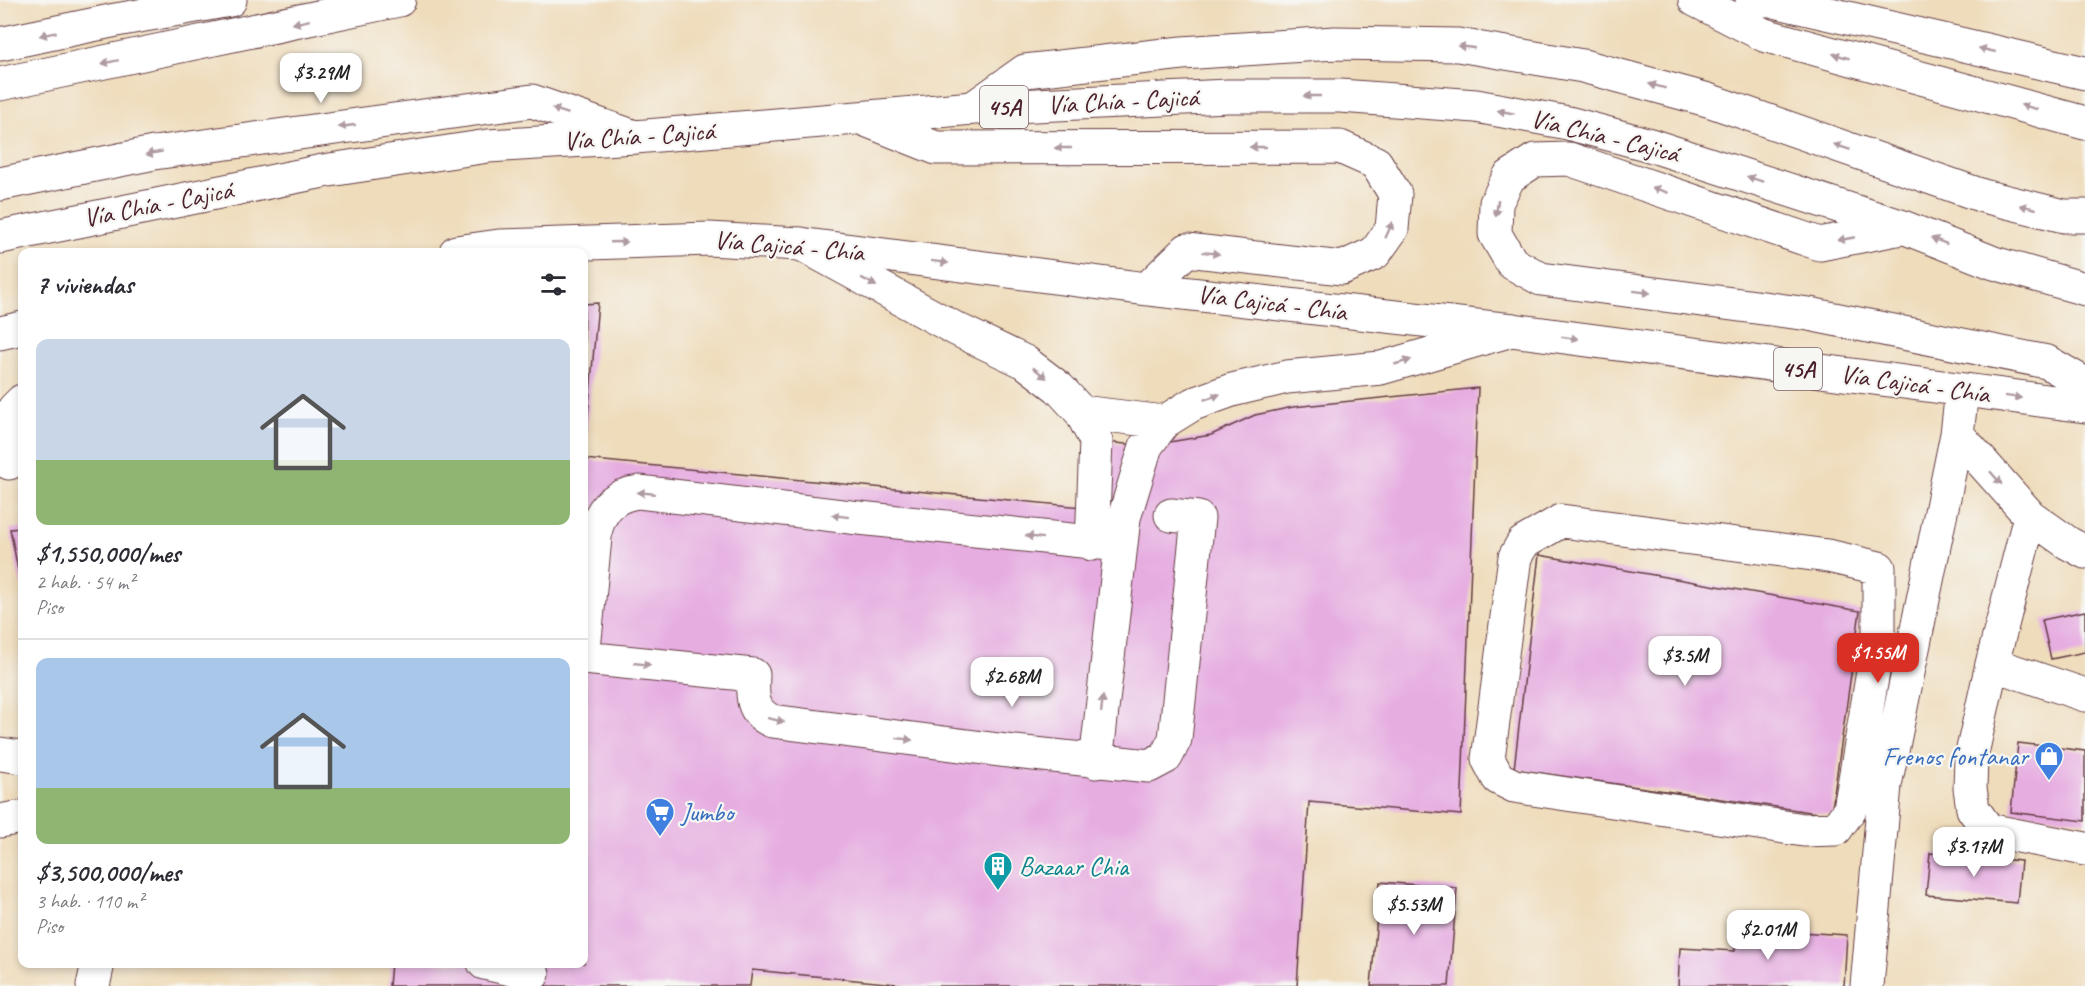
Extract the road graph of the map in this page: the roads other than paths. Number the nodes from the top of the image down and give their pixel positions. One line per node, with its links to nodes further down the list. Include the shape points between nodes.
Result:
1 (230, 0): 5 (main road, one-way to 5)
2 (399, 0): 7 (main road, one-way to 7)
3 (1695, 0): 10 (main road, one-way to 3, via 1764,35)
4 (1752, 0): 6 (main road, one-way to 4, via 1770,0)
5 (0, 44)
6 (2085, 73)
7 (0, 84)
8 (973, 108): 9 (main road, Vía Chía - Cajicá / 45A); 13 (main road, one-way to 8, via 2064,216 1983,196 1685,94 1583,66 1458,45 1335,43 1182,53 1025,71); 14 (main road, Vía Chía - Cajicá / 45A, one-way to 8, via 1650,145 1568,123 1476,106 1340,96 1228,96)
9 (863, 119): 11 (main road, Vía Chía - Cajicá / 45A); 18 (main road, one-way to 9, via 1187,250 1342,268 1375,253 1381,245 1392,229 1395,194 1376,163 1340,147 936,148)
10 (2085, 123)
11 (635, 137): 12 (main road, one-way to 12, via 532,101 154,153); 15 (main road, Vía Chía - Cajicá / 45A, via 488,146 323,171)
12 (0, 184)
13 (2085, 216)
14 (1903, 227): 19 (main road, Vía Chía - Cajicá / 45A, one-way to 14, via 1994,263); 23 (main road, one-way to 23, via 1820,244 1569,159 1534,160 1509,177 1496,203 1495,234 1512,263 1541,279 1809,314 2047,362)
15 (0, 237)
16 (799, 243): 17 (main road, Vía Cajicá - Chía / 45A, one-way to 16, via 709,239); 18 (main road, Vía Cajicá - Chía / 45A, one-way to 18); 27 (main road, one-way to 27, via 1025,362 1059,388)
17 (520, 248)
18 (1147, 289): 21 (main road, Vía Cajicá - Chía / 45A)
19 (2085, 289)
20 (18, 329): 22 (main road)
21 (1512, 330): 24 (main road, Vía Cajicá - Chía / 45A, one-way to 24); 28 (main road, one-way to 21, via 1193,404 1232,390 1287,377 1381,368)
22 (0, 333)
23 (2085, 384)
24 (1962, 391): 25 (main road, Vía Cajicá - Chía / 45A, one-way to 25); 29 (main road)
25 (2085, 406)
26 (15, 407): 30 (main road)
27 (1081, 412): 28 (main road); 33 (main road, via 1096,441)
28 (1164, 422): 33 (main road, via 1146,446 1124,518)
29 (1957, 434): 32 (main road, one-way to 32); 37 (main road)
30 (11, 464)
31 (1171, 515): 43 (main road, via 1198,518 1175,739 1166,757 1149,766)
32 (2030, 516): 34 (main road); 39 (main road)
33 (1106, 544): 35 (main road, one-way to 35, via 627,493 606,506 599,516); 43 (main road, one-way to 33)
34 (2085, 552)
35 (588, 609)
36 (1876, 651): 36 (main road, via 1879,568 1828,556 1561,521 1523,543 1515,557 1488,759 1498,778 1514,786 1804,830 1836,829 1850,809); 37 (main road)
37 (1911, 655): 51 (main road, via 1885,785)
38 (588, 658): 43 (main road, one-way to 43, via 753,675 754,704 758,712 772,721)
39 (1992, 664): 40 (main road); 46 (main road, via 1971,759 1973,809 1988,830)
40 (2085, 695)
41 (0, 754): 42 (main road)
42 (18, 756)
43 (1096, 762)
44 (18, 818): 45 (main road)
45 (0, 821)
46 (2085, 849)
47 (97, 968): 50 (main road)
48 (506, 968): 49 (main road)
49 (533, 974)
50 (93, 986)
51 (1867, 986)

